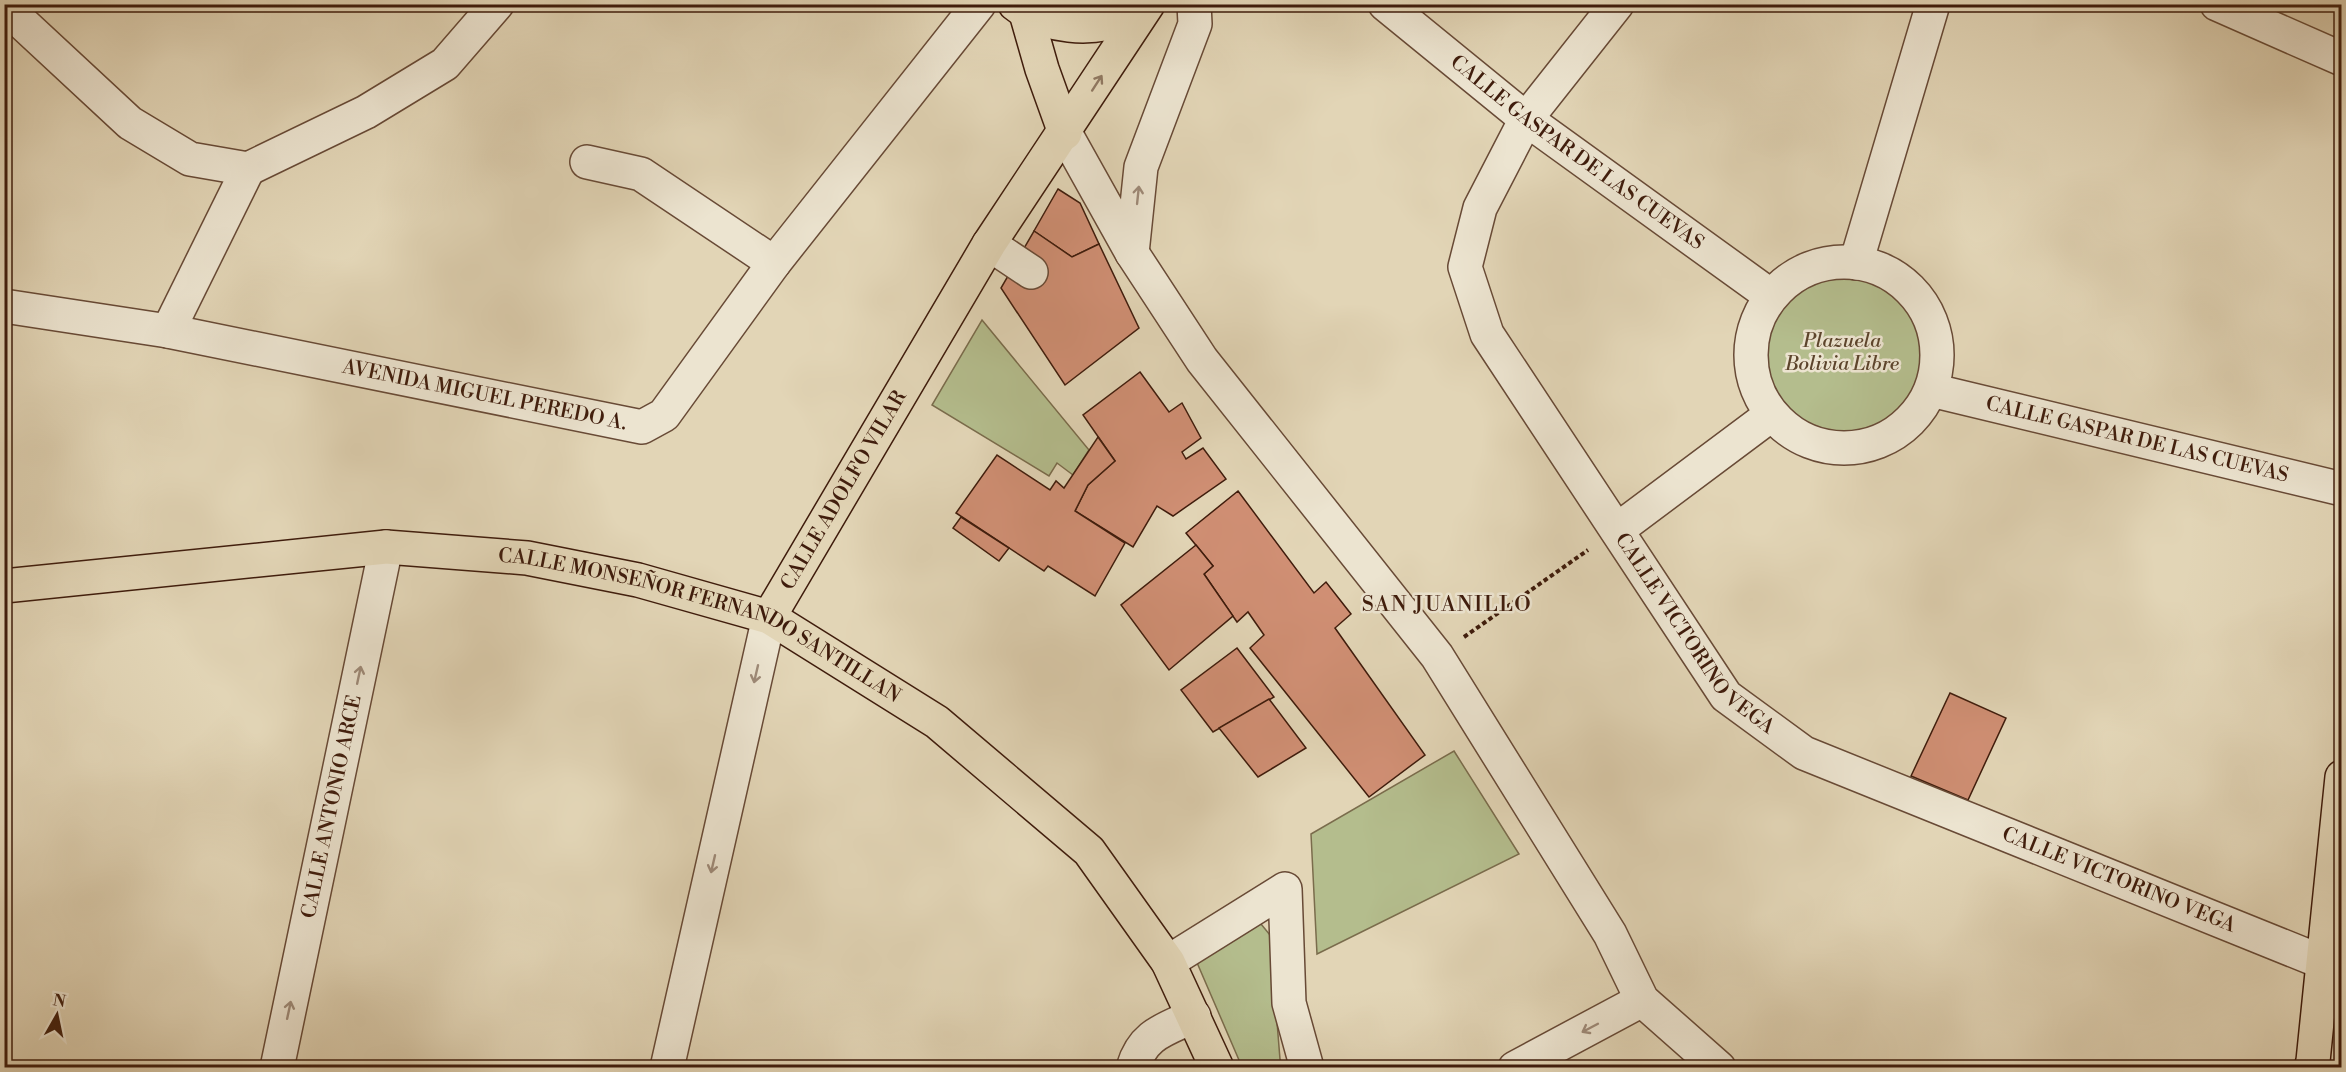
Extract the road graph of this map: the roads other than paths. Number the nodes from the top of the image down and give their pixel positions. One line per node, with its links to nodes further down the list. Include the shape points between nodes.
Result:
1 (496, 4): 15 (street, via 445,64 366,112)
2 (979, 4): 18 (street, AVENIDA MIGUEL PEREDO A.)
3 (1147, 4): 10 (main road, via 1126,17 1075,26 1047,21); 13 (main road, CALLE ADOLFO VILAR, one-way to 3)
4 (1194, 4): 17 (street, one-way to 4, via 1141,166 1195,24)
5 (1385, 4): 12 (street, CALLE GASPAR DE LAS CUEVAS)
6 (1617, 4): 12 (street, CALLE VICTORINO VEGA)
7 (1933, 4): 19 (street)
8 (2217, 4): 11 (street)
9 (4, 6): 15 (street, via 130,123 190,159)
10 (1021, 8): 13 (main road)
11 (2342, 59)
12 (1526, 119): 21 (street, CALLE GASPAR DE LAS CUEVAS); 27 (street, CALLE VICTORINO VEGA, via 1480,208 1465,267 1487,334)
13 (1065, 133): 16 (main road, CALLE ADOLFO VILAR); 17 (street)
14 (587, 162): 18 (street, via 642,174)
15 (248, 169): 23 (street)
16 (989, 244): 20 (street); 30 (main road, CALLE ADOLFO VILAR)
17 (1132, 253): 34 (street, via 1202,360 1437,656 1610,934)
18 (774, 263): 23 (street, AVENIDA MIGUEL PEREDO A., via 664,415 642,428)
19 (1856, 263): 21 (street, via 1824,264 1795,276); 24 (street, via 1883,271 1907,286 1925,308 1935,335 1938,363)
20 (1031, 272)
21 (1771, 296): 25 (street, via 1755,324 1749,356 1755,387)
22 (6, 313): 23 (street, AVENIDA MIGUEL PEREDO A.)
23 (168, 331)
24 (1931, 390): 25 (street, via 1914,418 1888,438 1858,448 1826,447 1806,440); 26 (street, CALLE GASPAR DE LAS CUEVAS)
25 (1771, 415): 27 (street)
26 (2342, 489)
27 (1617, 530): 33 (street, CALLE VICTORINO VEGA, via 1726,696 1804,753)
28 (386, 547): 29 (main road, CALLE MONSEÑOR FERNANDO SANTILLAN); 30 (main road, CALLE MONSEÑOR FERNANDO SANTILLAN, via 526,558 638,580); 36 (street, CALLE ANTONIO ARCE, one-way to 28)
29 (4, 586)
30 (769, 617): 32 (main road, CALLE MONSEÑOR FERNANDO SANTILLAN, via 937,722 1089,851); 37 (street, CALLE ADOLFO VILAR, one-way to 37)
31 (2342, 777): 33 (main road)
32 (1168, 962): 35 (main road, CALLE MONSEÑOR FERNANDO SANTILLAN); 40 (street, via 1285,889 1289,1003)
33 (2333, 966): 43 (main road)
34 (1642, 1000): 41 (street, one-way to 41); 42 (street)
35 (1194, 1016): 38 (street, via 1155,1034 1138,1050); 39 (main road, CALLE MONSEÑOR FERNANDO SANTILLAN)
36 (277, 1068)
37 (667, 1068)
38 (1133, 1068)
39 (1217, 1068)
40 (1307, 1068)
41 (1515, 1068)
42 (1719, 1068)
43 (2311, 1068)

